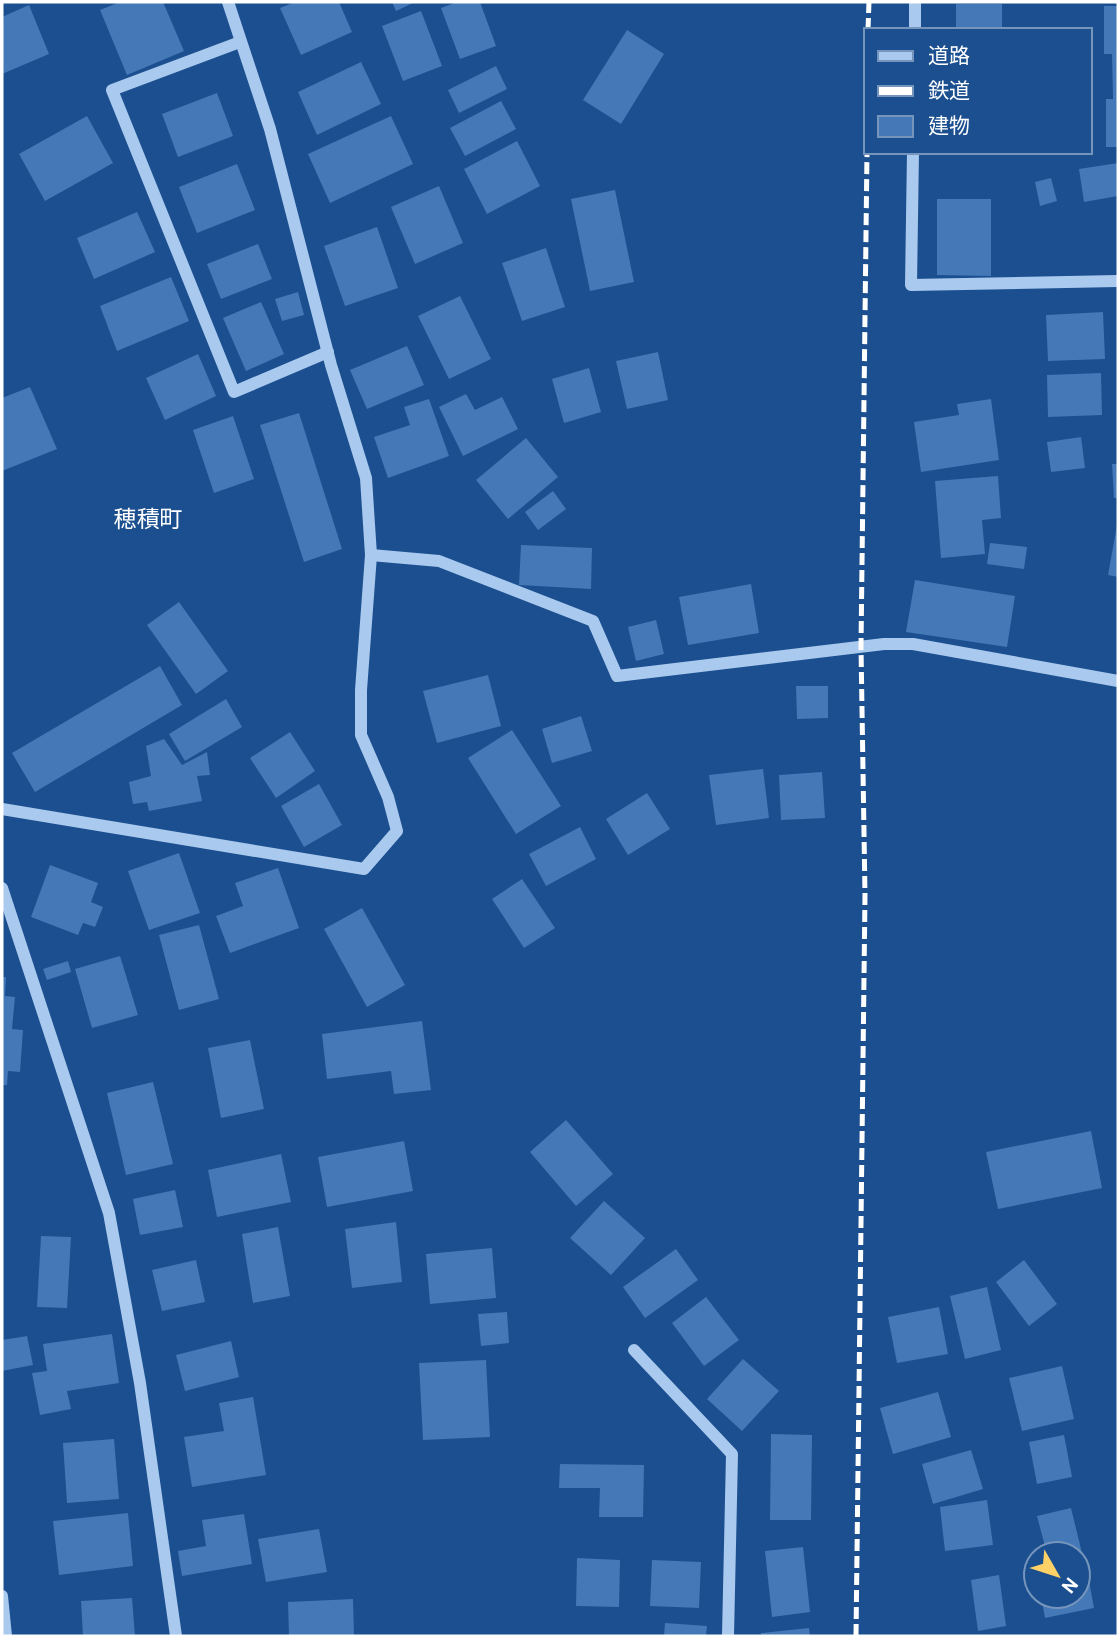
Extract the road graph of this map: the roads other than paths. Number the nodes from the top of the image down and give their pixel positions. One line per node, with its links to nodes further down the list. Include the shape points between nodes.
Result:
1 (228, 2): 4 (street)
2 (915, 2): 3 (street)
3 (915, 28)
4 (240, 42): 7 (street, via 270,128); 7 (street, via 112,90 234,392)
5 (913, 154): 6 (street, via 911,285)
6 (1118, 281)
7 (328, 352): 8 (street, via 366,478)
8 (371, 555): 9 (street, via 439,561 593,621 617,676 913,643); 10 (street, via 361,735 388,797 397,831 364,869)
9 (1118, 681)
10 (2, 809)
11 (2, 888): 15 (street, via 108,1213 140,1383)
12 (634, 1350): 16 (street, via 732,1454)
13 (2, 1596): 14 (street)
14 (6, 1636)
15 (176, 1636)
16 (728, 1636)

